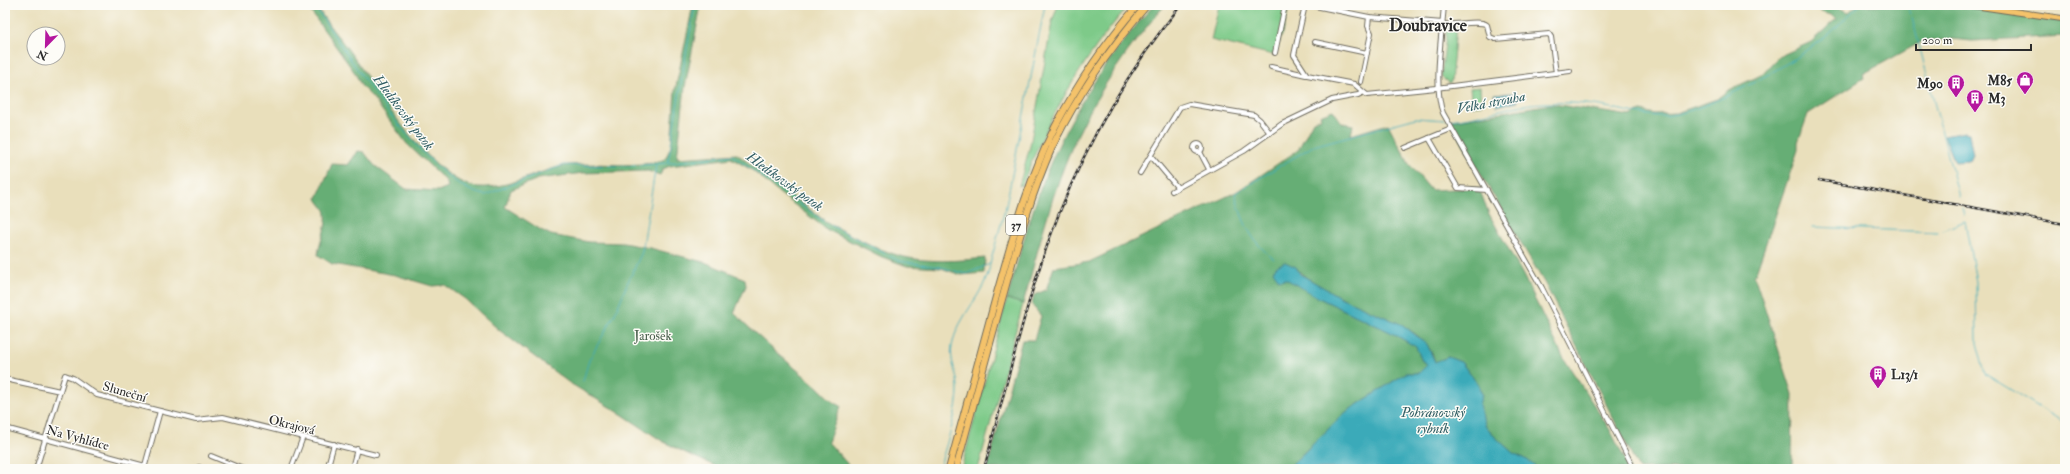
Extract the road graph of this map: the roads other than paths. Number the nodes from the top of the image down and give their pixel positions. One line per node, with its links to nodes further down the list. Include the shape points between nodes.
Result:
1 (1138, 5): 51 (highway, 37, via 1076,89 1054,128 1028,189)
2 (1147, 5): 52 (highway, 37, via 1089,81 1042,171 1021,230)
3 (1285, 5): 12 (street)
4 (1305, 5): 17 (street, via 1294,55)
5 (1310, 5): 8 (street)
6 (1444, 5): 10 (street)
7 (1970, 5): 9 (main road)
8 (1369, 17): 10 (street); 13 (street, via 1368,26 1371,33)
9 (2065, 19)
10 (1443, 24): 16 (street, via 1483,22 1487,25 1489,36 1494,39 1549,34); 19 (street)
11 (1315, 42): 13 (street)
12 (1275, 53)
13 (1367, 53): 18 (street)
14 (1271, 67): 17 (street)
15 (1570, 71): 16 (street)
16 (1556, 73): 19 (street)
17 (1307, 75): 20 (street, via 1354,84)
18 (1361, 82)
19 (1438, 88): 20 (street, via 1370,95); 21 (street, via 1440,106)
20 (1362, 93): 22 (street, via 1332,100 1282,124)
21 (1451, 129): 23 (street); 30 (street)
22 (1270, 133): 26 (street, via 1254,115 1189,104 1180,106); 27 (street)
23 (1429, 138): 24 (street); 30 (street, via 1458,188)
24 (1405, 148)
25 (1200, 152): 27 (street)
26 (1151, 156): 28 (street); 29 (street)
27 (1209, 170): 29 (street)
28 (1140, 173)
29 (1177, 187): 31 (street)
30 (1487, 190): 53 (street, via 1542,288)
31 (1172, 191)
32 (5, 379): 33 (street)
33 (60, 391): 34 (street, Sluneční, via 65,376 73,378 97,395); 38 (street)
34 (160, 411): 35 (street, Sluneční, via 196,420 223,417); 45 (street)
35 (246, 422): 37 (street, Okrajová)
36 (5, 428): 38 (street, Na Vyhlídce)
37 (303, 437): 39 (street, Okrajová); 49 (street)
38 (45, 439): 45 (street, Na Vyhlídce); 47 (street)
39 (334, 444): 40 (street, Okrajová); 50 (street)
40 (357, 449): 42 (street, Okrajová); 46 (street)
41 (219, 453): 44 (street)
42 (376, 455)
43 (211, 456): 44 (street)
44 (217, 459): 48 (street)
45 (144, 468)
46 (352, 468)
47 (36, 469)
48 (243, 469)
49 (291, 469)
50 (328, 469)
51 (949, 469)
52 (956, 469)
53 (1634, 469)

